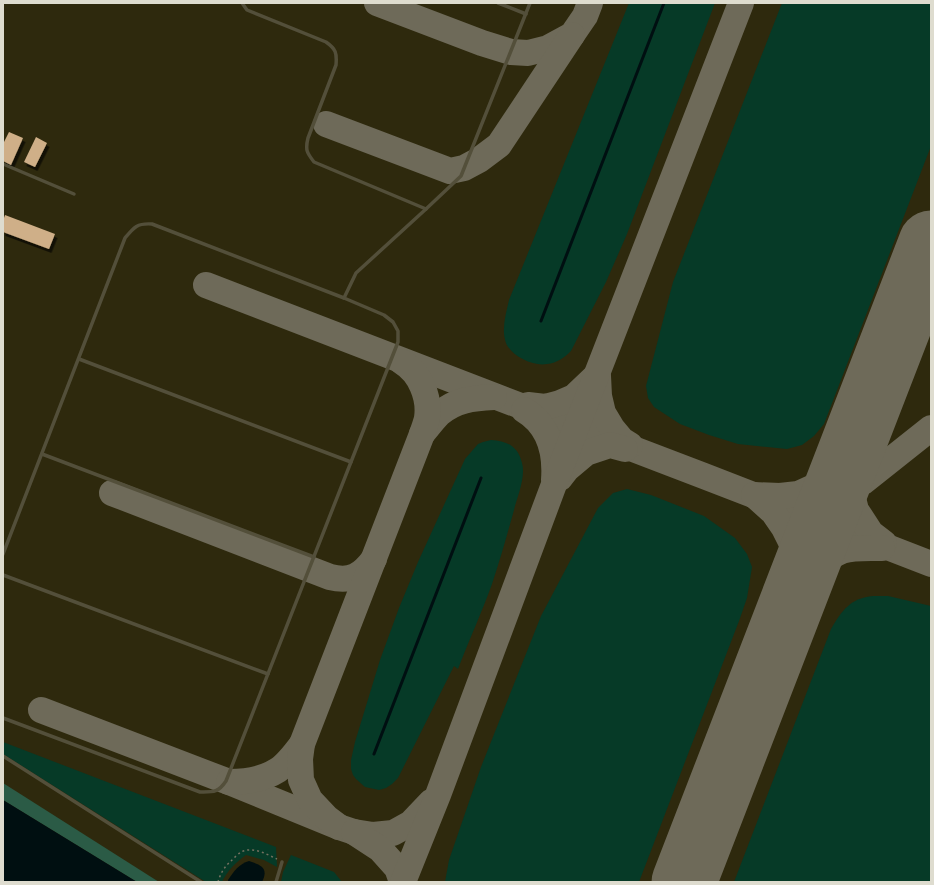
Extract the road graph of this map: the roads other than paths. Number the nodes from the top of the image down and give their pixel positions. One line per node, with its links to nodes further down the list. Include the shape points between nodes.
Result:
1 (242, 3): 7 (lane, via 247,10 333,47 337,56 336,65 306,147 314,162)
2 (498, 3): 4 (lane)
3 (530, 3): 4 (lane)
4 (526, 14): 7 (lane, via 461,176)
5 (3, 164): 6 (lane)
6 (74, 194)
7 (426, 209): 8 (lane, via 356,273)
8 (344, 298): 9 (lane, via 152,224 142,224 132,228 125,238); 11 (lane, via 384,315 393,322 398,331 398,342)
9 (79, 359): 10 (lane); 11 (lane)
10 (42, 454): 12 (lane); 13 (lane)
11 (351, 462): 13 (lane)
12 (3, 554)
13 (314, 558): 15 (lane)
14 (3, 575): 15 (lane)
15 (268, 674): 16 (lane, via 226,781 214,792 200,792)
16 (3, 718)
17 (3, 756): 19 (lane)
18 (282, 862): 20 (lane)
19 (201, 882)
20 (276, 882)

